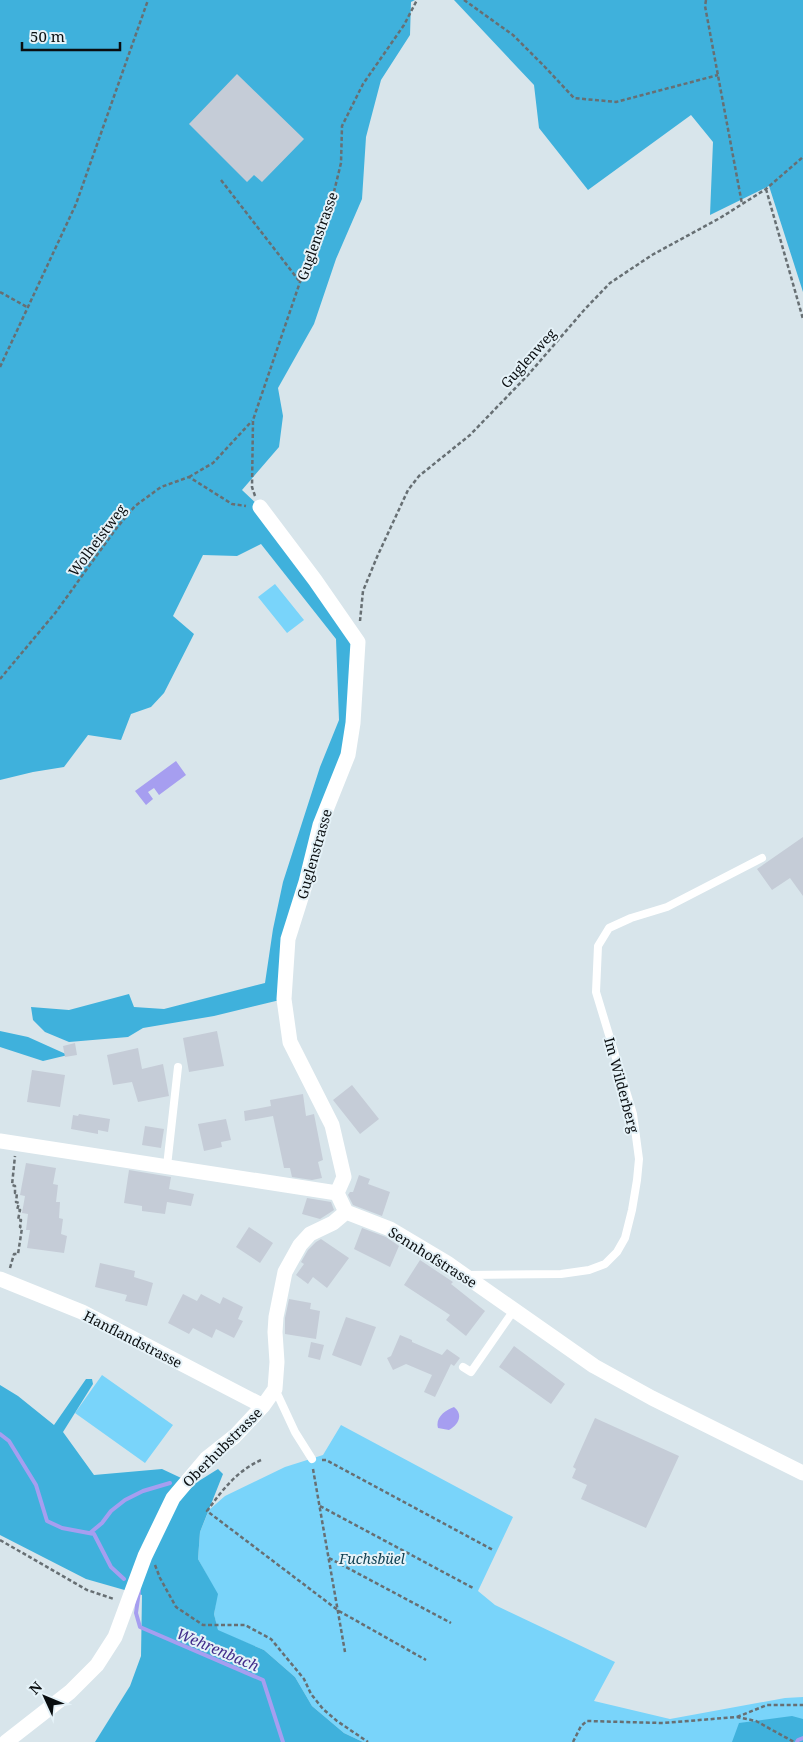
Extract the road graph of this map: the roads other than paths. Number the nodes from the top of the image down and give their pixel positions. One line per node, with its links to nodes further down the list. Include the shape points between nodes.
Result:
1 (260, 507): 6 (street, Guglenstrasse, via 358,642 348,755 320,825 288,939 284,999 290,1042 332,1125 344,1177)
2 (762, 858): 8 (lane, Im Wilderberg, via 667,907 609,928 598,946 596,992 633,1114 639,1159 632,1210 625,1238 617,1252 605,1264 589,1270 561,1274)
3 (178, 1067): 5 (lane)
4 (0, 1141): 5 (street)
5 (167, 1166): 6 (street)
6 (337, 1193): 7 (street)
7 (346, 1212): 8 (street, Sennhofstrasse, via 390,1229); 12 (street, Oberhubstrasse, via 334,1223 310,1234 285,1272 276,1316)
8 (464, 1275): 10 (street, Sennhofstrasse)
9 (3, 1280): 13 (street, Hanflandstrasse, via 82,1312)
10 (514, 1310): 11 (lane, via 471,1372); 15 (street, Sennhofstrasse, via 594,1366)
11 (463, 1367)
12 (274, 1389): 13 (street, Oberhubstrasse); 14 (lane)
13 (263, 1406): 16 (street, Oberhubstrasse, via 235,1436 206,1459 172,1498 145,1556 115,1637 96,1665 70,1692)
14 (312, 1459)
15 (803, 1473)
16 (6, 1742)

